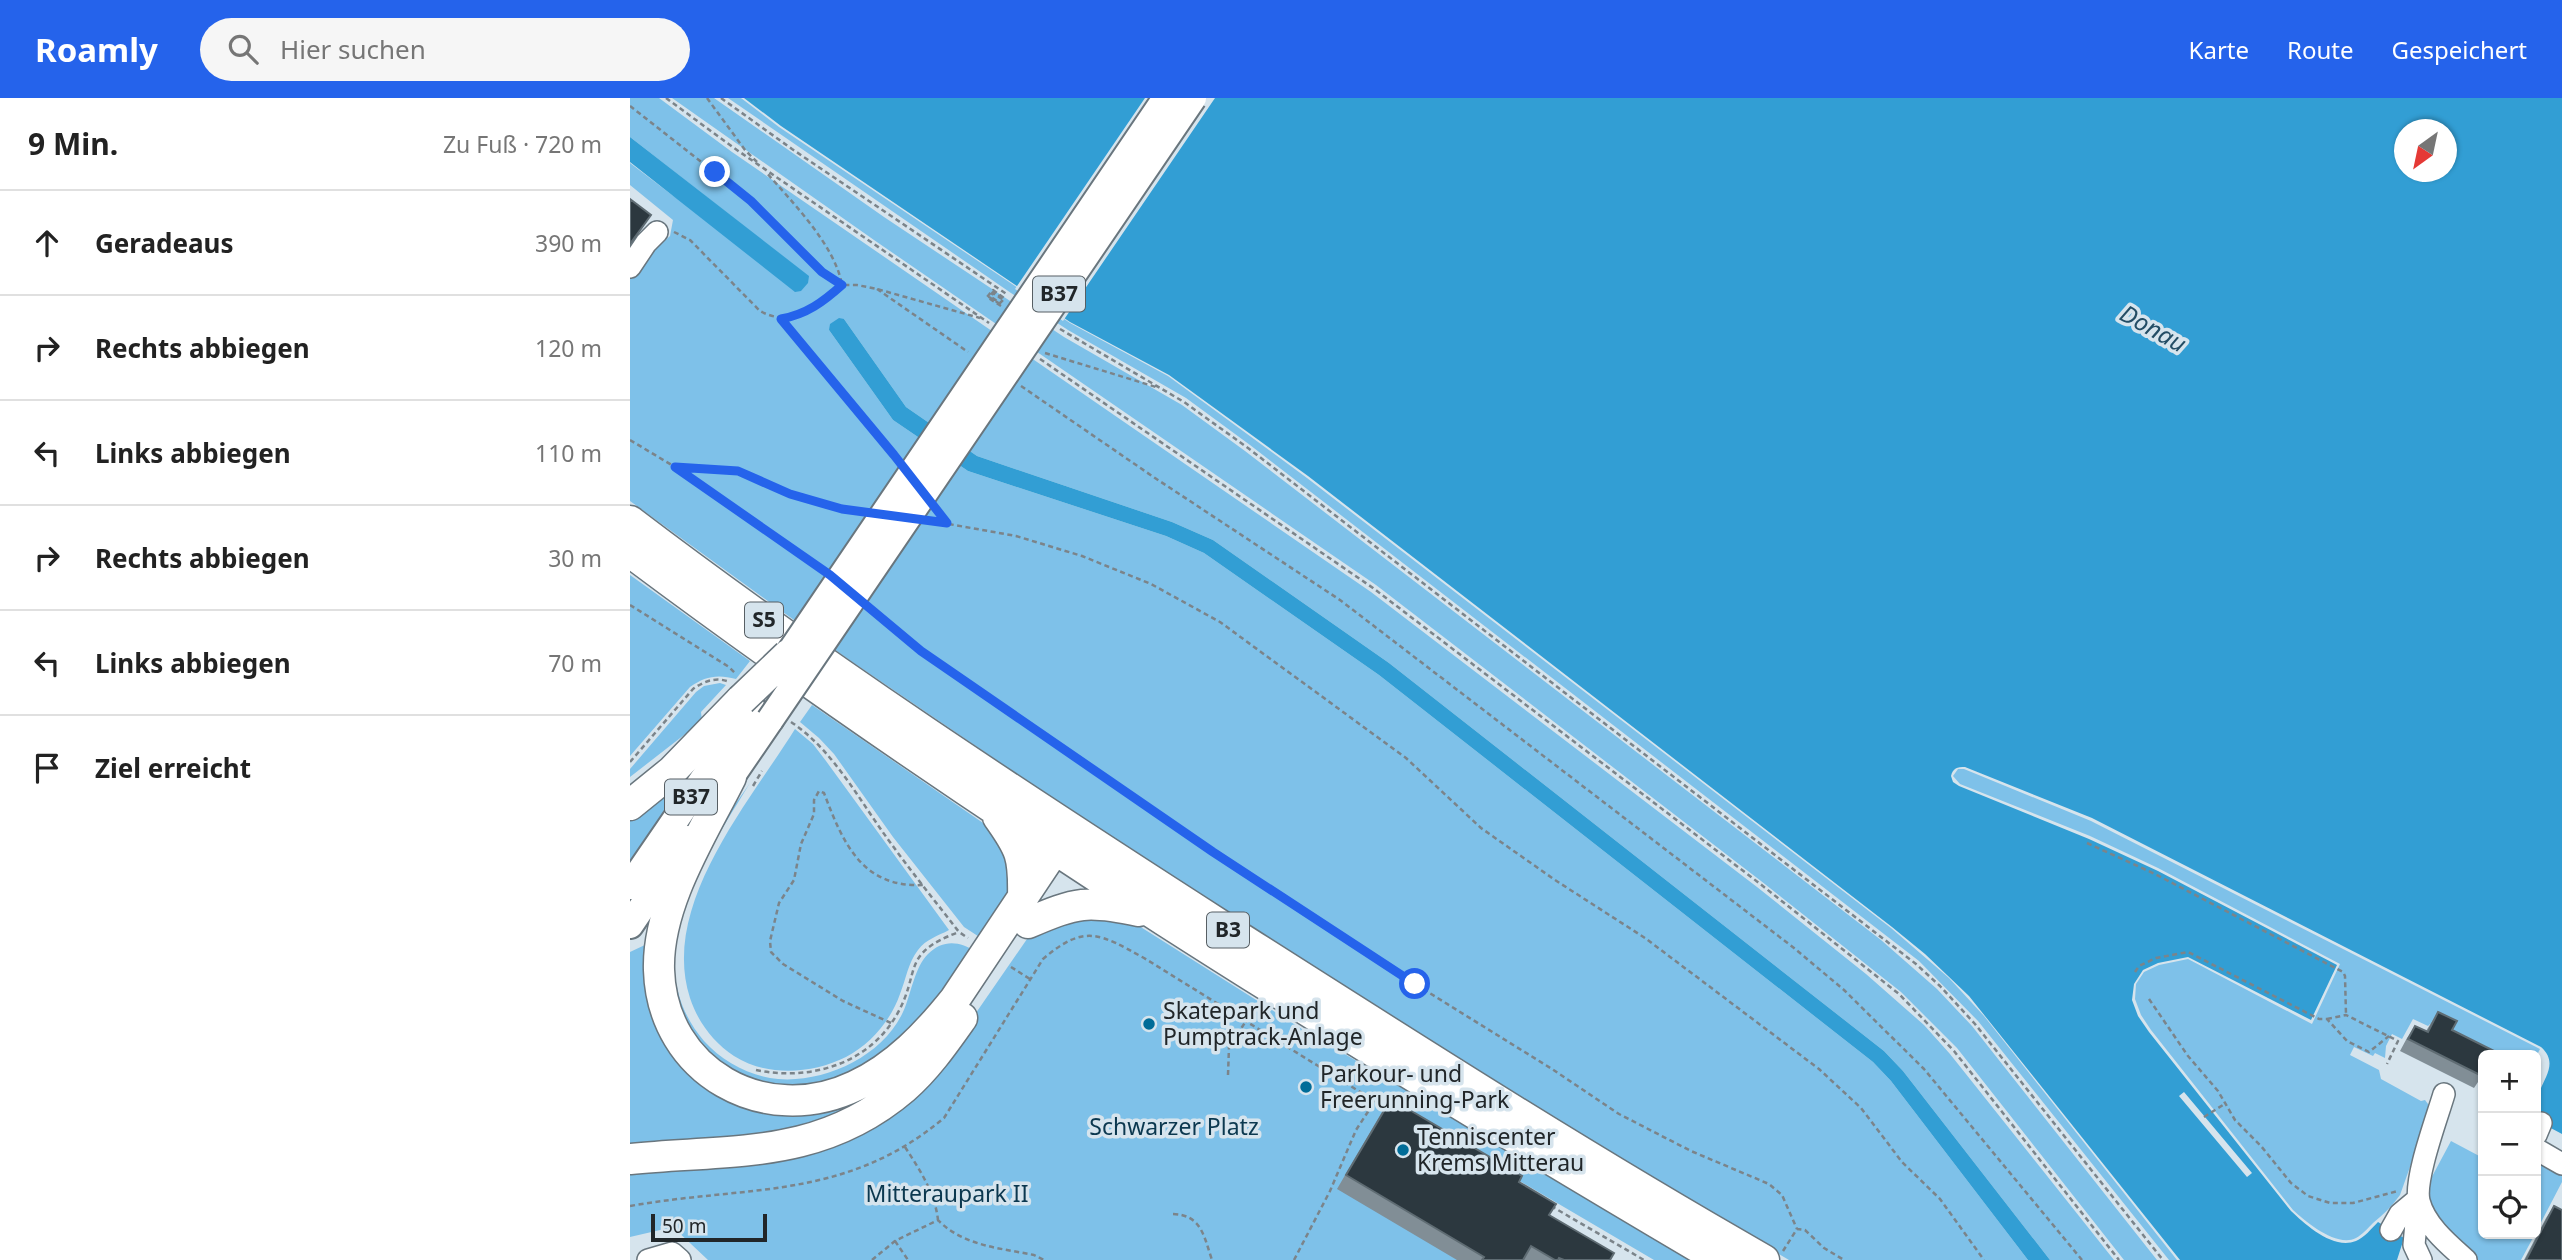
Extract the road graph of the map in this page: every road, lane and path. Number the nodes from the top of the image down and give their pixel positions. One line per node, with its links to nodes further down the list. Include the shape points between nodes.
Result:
1 (666, 98): 7 (path)
2 (707, 98): 7 (path)
3 (721, 98): 12 (path, via 1009,295 1001,306 988,297 993,290 1005,298 1001,305 989,297 993,292 1003,299 1000,303 991,297 993,293)
4 (1166, 98): 22 (main road, B37, bridge)
5 (1192, 98): 22 (main road, B37, bridge)
6 (630, 106): 10 (path, via 751,201 822,272)
7 (761, 167): 10 (path, via 828,249 839,267); 14 (path)
8 (657, 232): 9 (lane); 13 (path, via 677,233 690,240 760,311)
9 (630, 267)
10 (842, 285): 11 (path); 13 (path, via 816,306)
11 (877, 289): 14 (path); 17 (path)
12 (1002, 299)
13 (781, 319): 22 (path)
14 (983, 319): 15 (path)
15 (993, 326)
16 (1055, 326): 19 (path)
17 (975, 357)
18 (1018, 384): 87 (path, via 1340,600 1824,973 1924,1069)
19 (1159, 388): 88 (path, via 1034,352 1373,588 1899,995 1954,1051); 89 (path, via 1248,447 1916,964 1975,1024)
20 (630, 440): 21 (path)
21 (675, 467): 23 (path, via 738,471 790,494); 28 (path)
22 (917, 484): 26 (path); 31 (main road, B37, bridge); 33 (main road, B37, bridge)
23 (868, 513)
24 (920, 519): 26 (path)
25 (630, 521): 32 (highway, S5)
26 (947, 523): 86 (path, via 1016,536 1082,556 1151,583 1220,622 1406,758 1481,828 1645,938 1819,1069 1861,1108 1902,1162 1940,1199)
27 (630, 552): 32 (highway, S5, via 743,635)
28 (830, 575)
29 (630, 605): 33 (path, via 729,667)
30 (870, 609): 72 (path, via 921,651 1110,782 1415,984 1619,1114 1769,1184 1782,1195)
31 (788, 655): 33 (highway, bridge)
32 (847, 693): 38 (highway, B3); 40 (highway, B3)
33 (754, 701): 34 (path, via 712,680 703,682); 36 (main road, B37); 37 (highway); 41 (path, via 816,741); 42 (main road, B37)
34 (630, 762)
35 (766, 764): 36 (path)
36 (742, 782): 43 (highway, via 670,904 659,969 664,1005 681,1043 715,1077 738,1090 788,1101 813,1099 853,1087 893,1064 948,1007); 45 (main road, B37)
37 (630, 805)
38 (990, 806): 40 (highway, B3); 43 (highway, via 1019,849)
39 (2087, 843): 49 (path, via 2343,972)
40 (1071, 844): 43 (highway); 44 (highway, B3); 75 (highway, B3, via 1490,1097)
41 (923, 885): 52 (path, via 960,932 923,951); 52 (path, via 892,884 865,867 841,836 820,791 794,880 779,903 771,952 843,1001)
42 (630, 887)
43 (1025, 910): 44 (highway, via 1080,904); 66 (highway, via 928,1063 877,1110 822,1136 788,1145)
44 (1154, 914): 84 (highway, B3, via 1368,1049)
45 (630, 925)
46 (1011, 967): 51 (path, via 1030,979 1060,944 1094,935 1144,958)
47 (2135, 972): 50 (path, via 2156,958 2188,952)
48 (2149, 999): 61 (path)
49 (2346, 1014): 50 (path); 54 (path)
50 (2327, 1019): 54 (path, via 2347,1041 2369,1052)
51 (1246, 1021): 55 (path); 60 (path)
52 (891, 1023): 57 (path, via 870,1046 829,1068 779,1075)
53 (1207, 1032): 55 (path)
54 (2389, 1036): 56 (path, via 2398,1041)
55 (1230, 1047): 58 (path)
56 (2386, 1064)
57 (755, 1070)
58 (1227, 1076)
59 (2444, 1094): 68 (lane)
60 (1375, 1101): 62 (path); 82 (path, via 1356,1130)
61 (2227, 1104): 63 (path); 68 (path, via 2243,1130 2308,1196 2330,1203 2353,1203)
62 (1386, 1108)
63 (2204, 1117)
64 (905, 1146): 71 (path, via 937,1206)
65 (2541, 1152): 67 (lane)
66 (630, 1159)
67 (2562, 1164)
68 (2419, 1189): 73 (lane); 90 (lane, via 2414,1245); 91 (lane, via 2434,1228)
69 (1549, 1204): 83 (path)
70 (1173, 1214): 81 (path, via 1195,1221)
71 (938, 1220): 74 (path); 80 (path, via 963,1239)
72 (1797, 1229): 75 (path); 85 (path, via 1805,1230)
73 (2391, 1230)
74 (895, 1241): 78 (path); 79 (path)
75 (1772, 1257)
76 (648, 1260): 77 (lane, via 672,1253)
77 (680, 1260)
78 (872, 1260)
79 (908, 1260)
80 (1044, 1260)
81 (1212, 1260)
82 (1294, 1260)
83 (1644, 1260)
84 (1720, 1260)
85 (1844, 1260)
86 (1984, 1260)
87 (2082, 1260)
88 (2119, 1260)
89 (2163, 1260)
90 (2421, 1260)
91 (2466, 1260)

